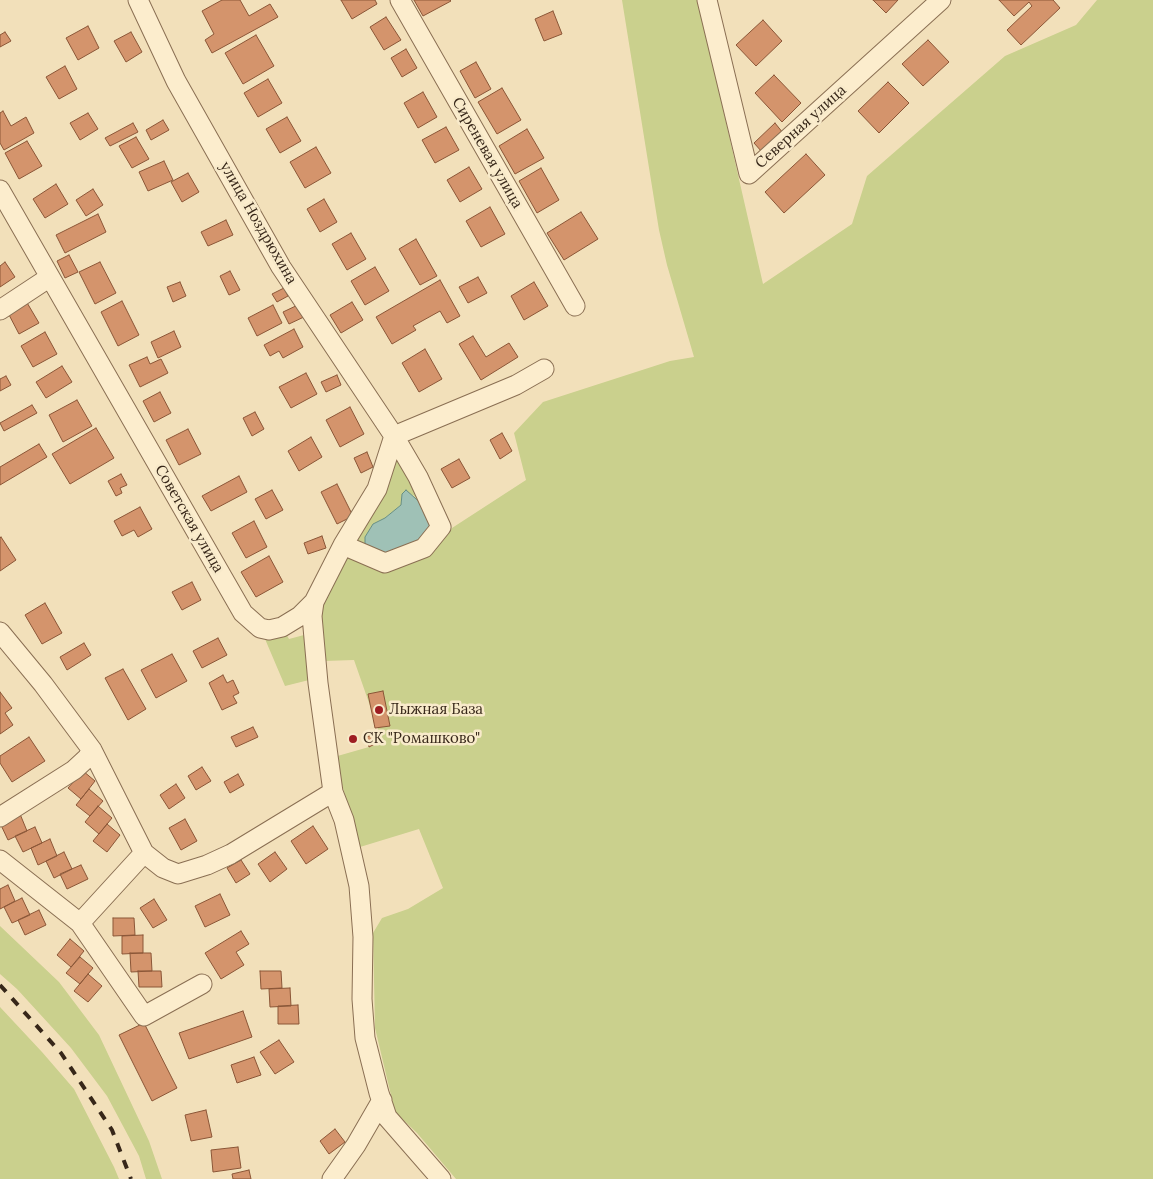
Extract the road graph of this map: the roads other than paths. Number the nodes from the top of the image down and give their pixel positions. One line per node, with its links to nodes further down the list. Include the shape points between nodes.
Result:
1 (138, 0): 10 (street, улица Ноздрюхина, via 176,81 281,267)
2 (400, 0): 7 (street, Сиреневая улица)
3 (707, 0): 4 (street, Северная улица, via 748,174)
4 (941, 0)
5 (0, 190): 6 (street, Советская улица)
6 (50, 276): 8 (street); 12 (street, Советская улица, via 243,613 260,628 269,630 282,627 300,616)
7 (575, 306)
8 (0, 310)
9 (544, 370): 10 (street)
10 (394, 436): 11 (street, Советская улица, via 377,489); 11 (street, улица Ноздрюхина, via 418,477 441,527 424,548 385,562)
11 (343, 545): 12 (street, Советская улица)
12 (314, 602): 15 (street, via 312,616 318,683)
13 (0, 632): 14 (street)
14 (92, 750): 16 (street, via 74,770); 17 (street)
15 (333, 792): 17 (street, via 231,854 207,865 178,874 163,868); 21 (street, via 344,820 358,886 363,937 365,1038)
16 (0, 817)
17 (144, 853): 19 (street)
18 (0, 860): 19 (street)
19 (80, 923): 20 (street, via 144,1016)
20 (202, 984)
21 (382, 1100): 22 (street); 23 (street, via 387,1117)
22 (332, 1179)
23 (441, 1179)

